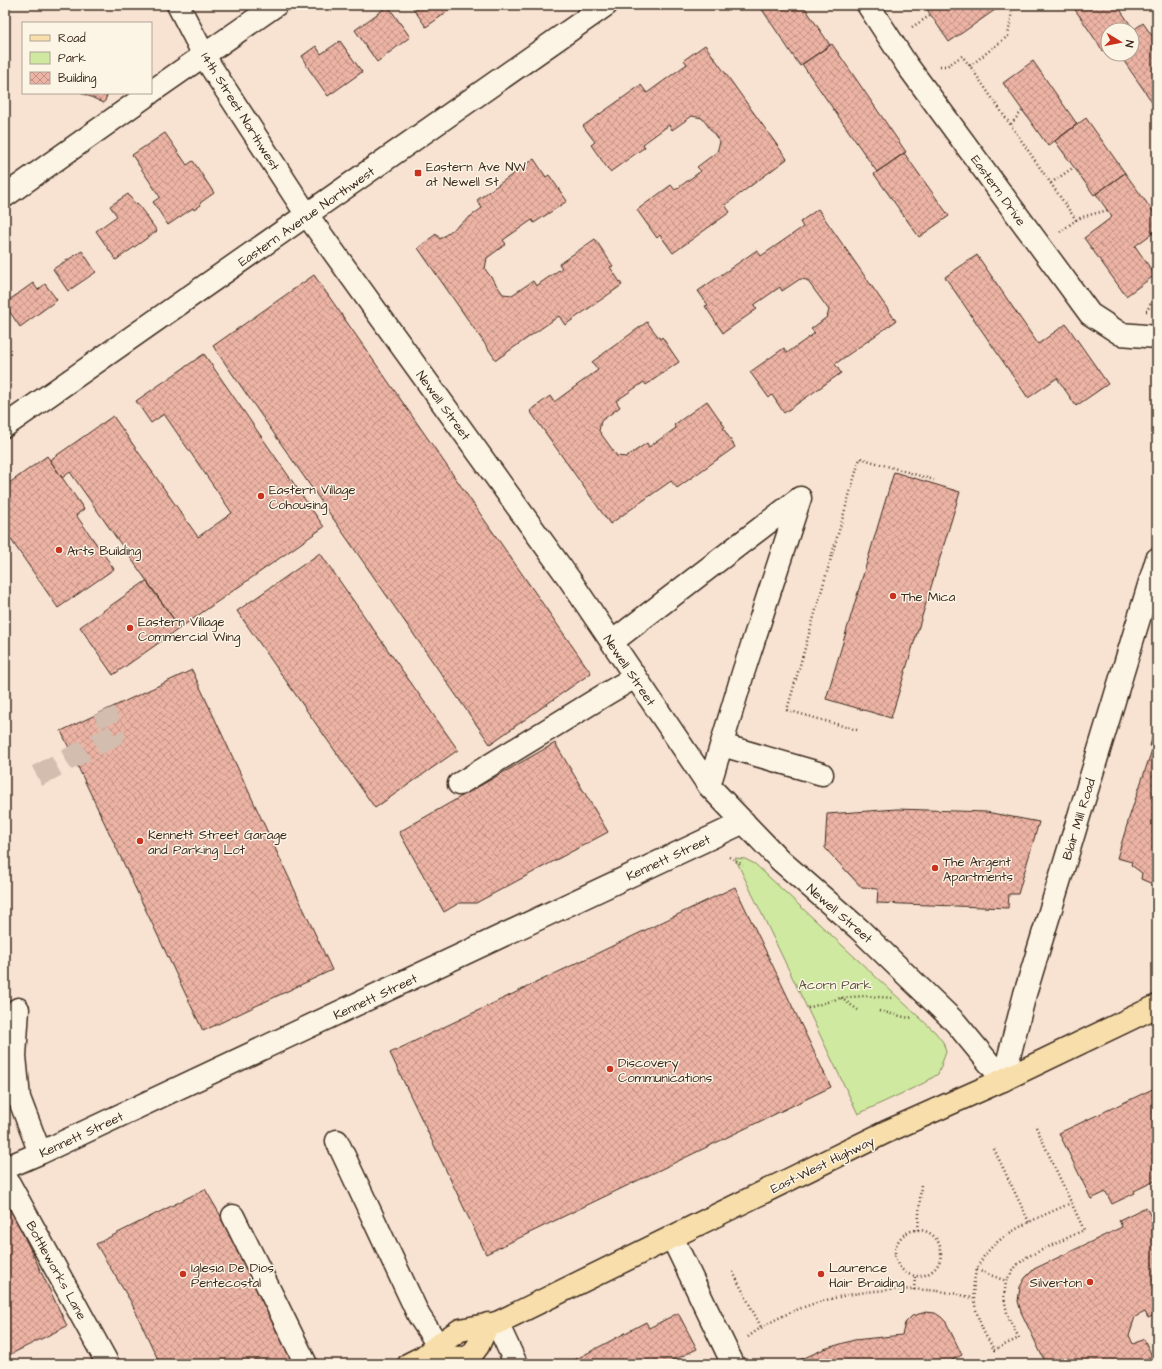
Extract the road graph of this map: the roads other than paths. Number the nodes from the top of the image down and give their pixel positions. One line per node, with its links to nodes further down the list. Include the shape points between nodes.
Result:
1 (178, 5): 5 (street, 14th Street Northwest)
2 (276, 5): 5 (street)
3 (606, 5): 9 (street, Eastern Avenue Northwest)
4 (868, 5): 10 (street, Eastern Drive, via 907,65 1090,314 1121,334)
5 (204, 55): 6 (street); 9 (street, 14th Street Northwest)
6 (152, 91)
7 (147, 94): 8 (street)
8 (5, 196)
9 (307, 215): 11 (street, Eastern Avenue Northwest); 13 (street, Newell Street)
10 (1157, 337)
11 (5, 426)
12 (1156, 570): 22 (street, Blair Mill Road, via 1139,615 1025,994)
13 (612, 642): 14 (street, Newell Street); 15 (street, via 800,498)
14 (635, 677): 17 (street); 18 (street, Newell Street)
15 (722, 745): 16 (street); 18 (street)
16 (822, 774)
17 (459, 784)
18 (708, 786): 19 (street, Newell Street)
19 (744, 822): 22 (street, Newell Street, via 780,860 864,934 956,1023); 24 (street, Kennett Street)
20 (1157, 1006): 22 (main road, East-West Highway)
21 (18, 1009): 24 (street, via 15,1056 19,1098)
22 (1003, 1080): 28 (main road, East-West Highway, via 886,1132)
23 (337, 1141): 30 (street, via 419,1316)
24 (40, 1153): 25 (street, Kennett Street)
25 (5, 1168)
26 (5, 1176): 32 (street, Bottleworks Lane)
27 (233, 1216): 33 (street)
28 (672, 1237): 29 (main road, East-West Highway); 31 (street)
29 (493, 1323): 30 (main road, via 469,1358); 34 (street)
30 (424, 1355)
31 (729, 1357)
32 (108, 1364)
33 (306, 1364)
34 (516, 1364)

